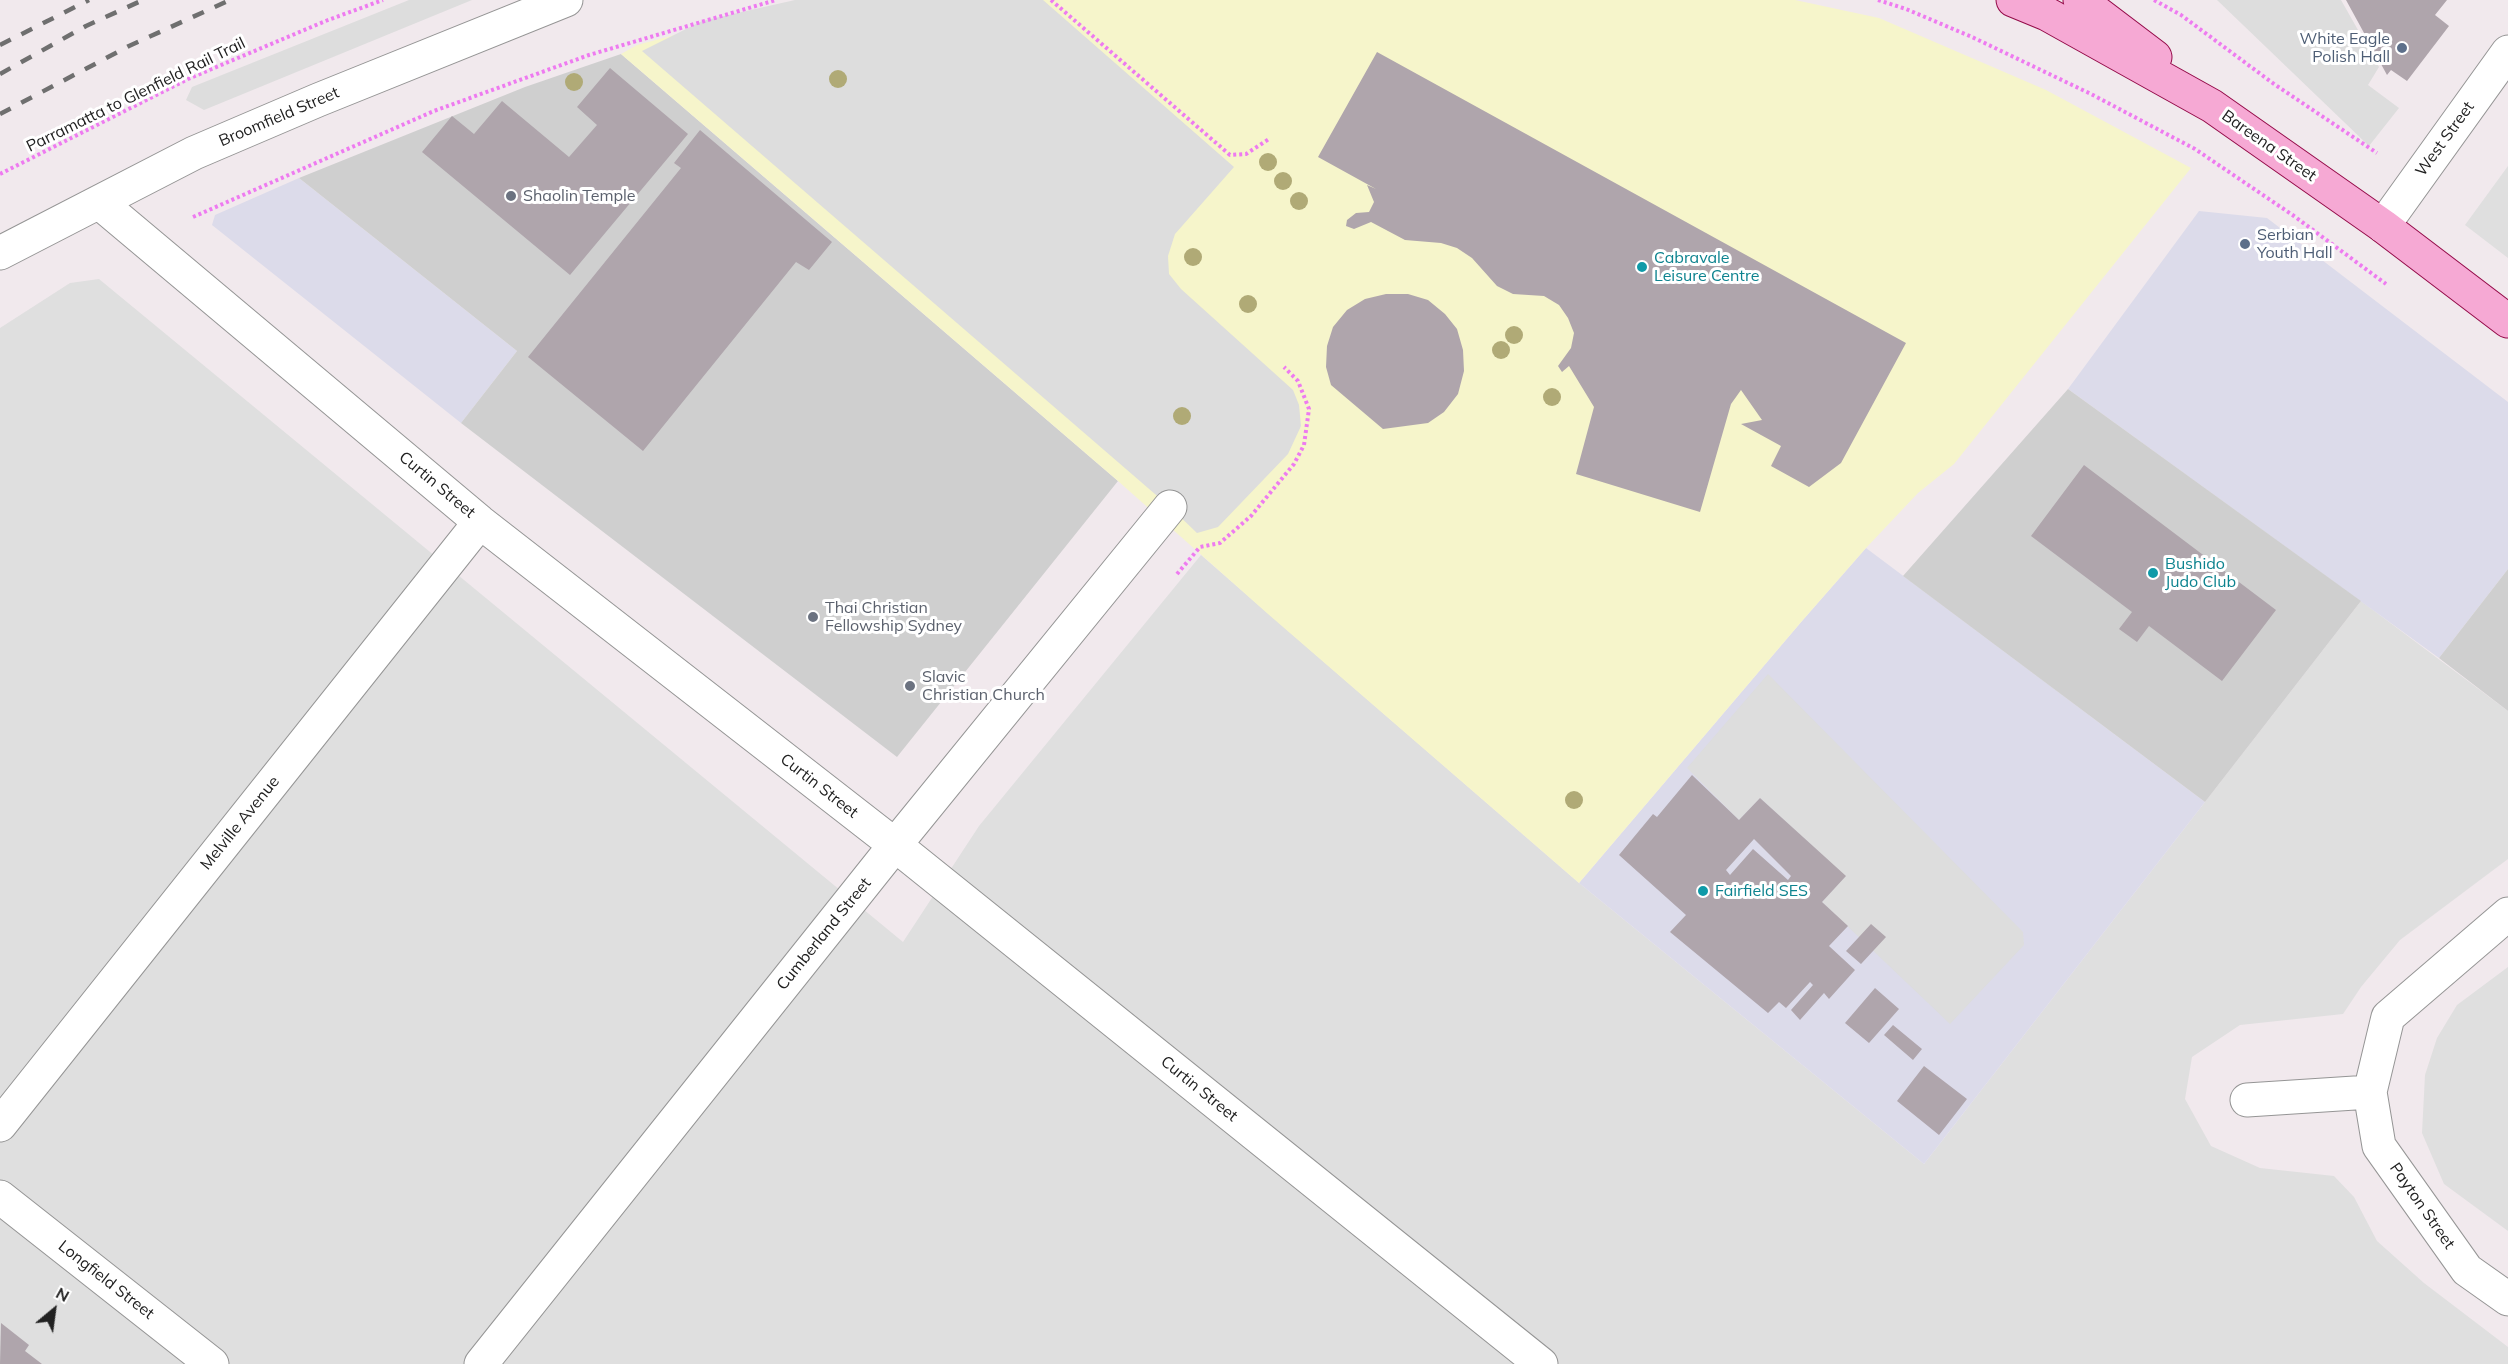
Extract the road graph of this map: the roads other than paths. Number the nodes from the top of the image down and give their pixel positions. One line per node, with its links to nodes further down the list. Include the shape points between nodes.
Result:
1 (566, 0): 6 (street, Broomfield Street, via 215,144)
2 (2013, 0): 5 (main road, Bareena Street, via 2047,14 2212,106)
3 (2080, 0): 5 (main road)
4 (2508, 52): 7 (street, West Street)
5 (2238, 125): 7 (main road, Bareena Street)
6 (100, 203): 8 (street, Broomfield Street); 11 (street, Curtin Street)
7 (2383, 226): 9 (main road, Bareena Street)
8 (0, 253)
9 (2508, 321)
10 (1170, 507): 12 (street, Cumberland Street)
11 (480, 522): 12 (street, Curtin Street); 16 (street, Melville Avenue)
12 (895, 845): 20 (street, Cumberland Street); 21 (street, Curtin Street)
13 (2508, 914): 14 (street, Payton Street, via 2388,1017)
14 (2370, 1092): 15 (street); 18 (street, Payton Street, via 2379,1146 2467,1270)
15 (2247, 1100)
16 (0, 1125)
17 (0, 1197): 19 (street, Longfield Street)
18 (2508, 1299)
19 (212, 1364)
20 (481, 1364)
21 (1541, 1364)

